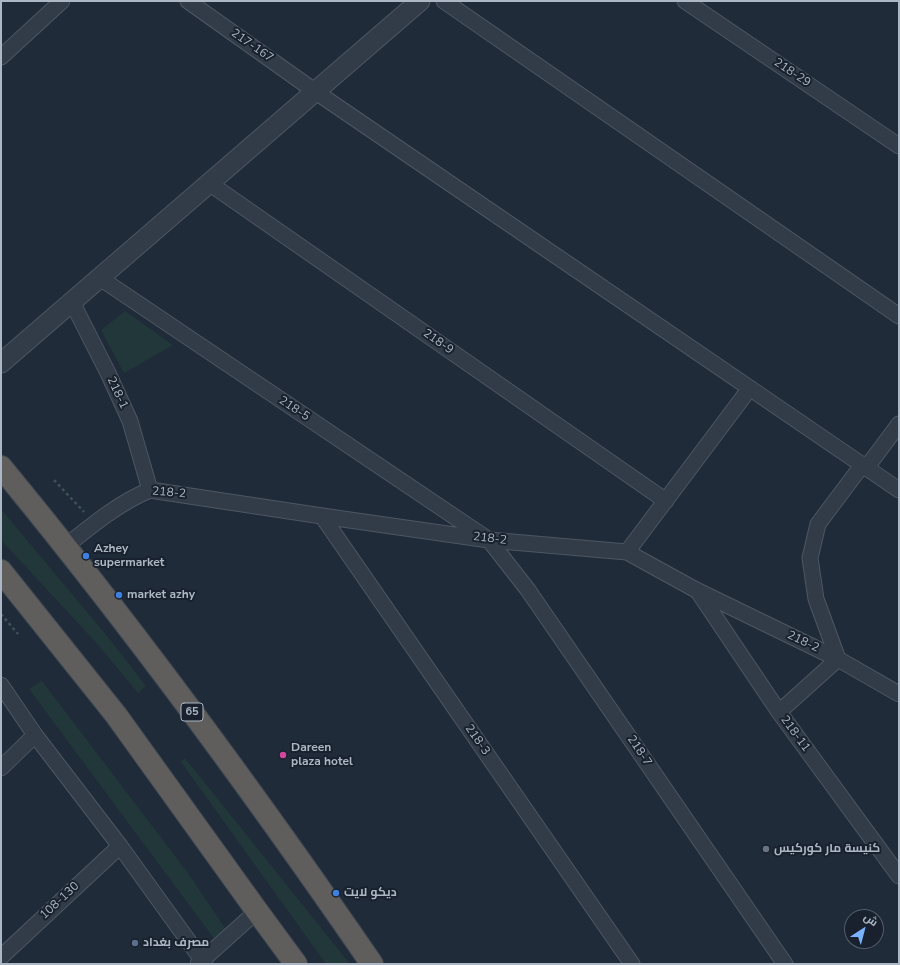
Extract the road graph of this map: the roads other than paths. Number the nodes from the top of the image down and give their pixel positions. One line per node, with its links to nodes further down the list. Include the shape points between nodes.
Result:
1 (62, 1): 6 (street)
2 (188, 1): 7 (street, 217-167)
3 (420, 1): 7 (street)
4 (444, 1): 12 (street)
5 (685, 1): 8 (street, 218-29)
6 (3, 52)
7 (316, 92): 9 (street); 14 (street, 217-167)
8 (899, 146)
9 (209, 184): 10 (street); 20 (street, 218-9)
10 (100, 278): 11 (street); 22 (street, 218-5)
11 (72, 302): 13 (street); 18 (street, 218-1, via 130,421)
12 (899, 316)
13 (1, 363)
14 (750, 388): 16 (street, 217-167); 20 (street)
15 (899, 424): 16 (street)
16 (865, 466): 19 (street, 217-167); 27 (street, via 818,524 810,558 816,599)
17 (1, 467): 23 (highway, 65)
18 (150, 490): 21 (street, 218-2); 23 (street, 218-2, via 137,495)
19 (899, 490)
20 (666, 502): 24 (street)
21 (322, 516): 22 (street, 218-2); 40 (street, 218-3)
22 (489, 540): 24 (street, 218-2); 41 (street, 218-7, via 528,590)
23 (66, 546): 39 (highway, 65, via 299,858)
24 (627, 552): 26 (street, 218-2)
25 (1, 572): 35 (highway, via 116,715)
26 (696, 590): 27 (street, 218-2); 30 (street, 218-11)
27 (838, 659): 29 (street, 218-2); 30 (street)
28 (1, 685): 31 (street)
29 (899, 694)
30 (779, 712): 34 (street, 218-11)
31 (35, 735): 32 (street); 33 (street)
32 (1, 768)
33 (120, 846): 36 (street, 108-130); 37 (street)
34 (899, 876)
35 (257, 911): 37 (street); 38 (highway)
36 (1, 957)
37 (202, 963)
38 (296, 964)
39 (372, 964)
40 (632, 964)
41 (785, 964)

